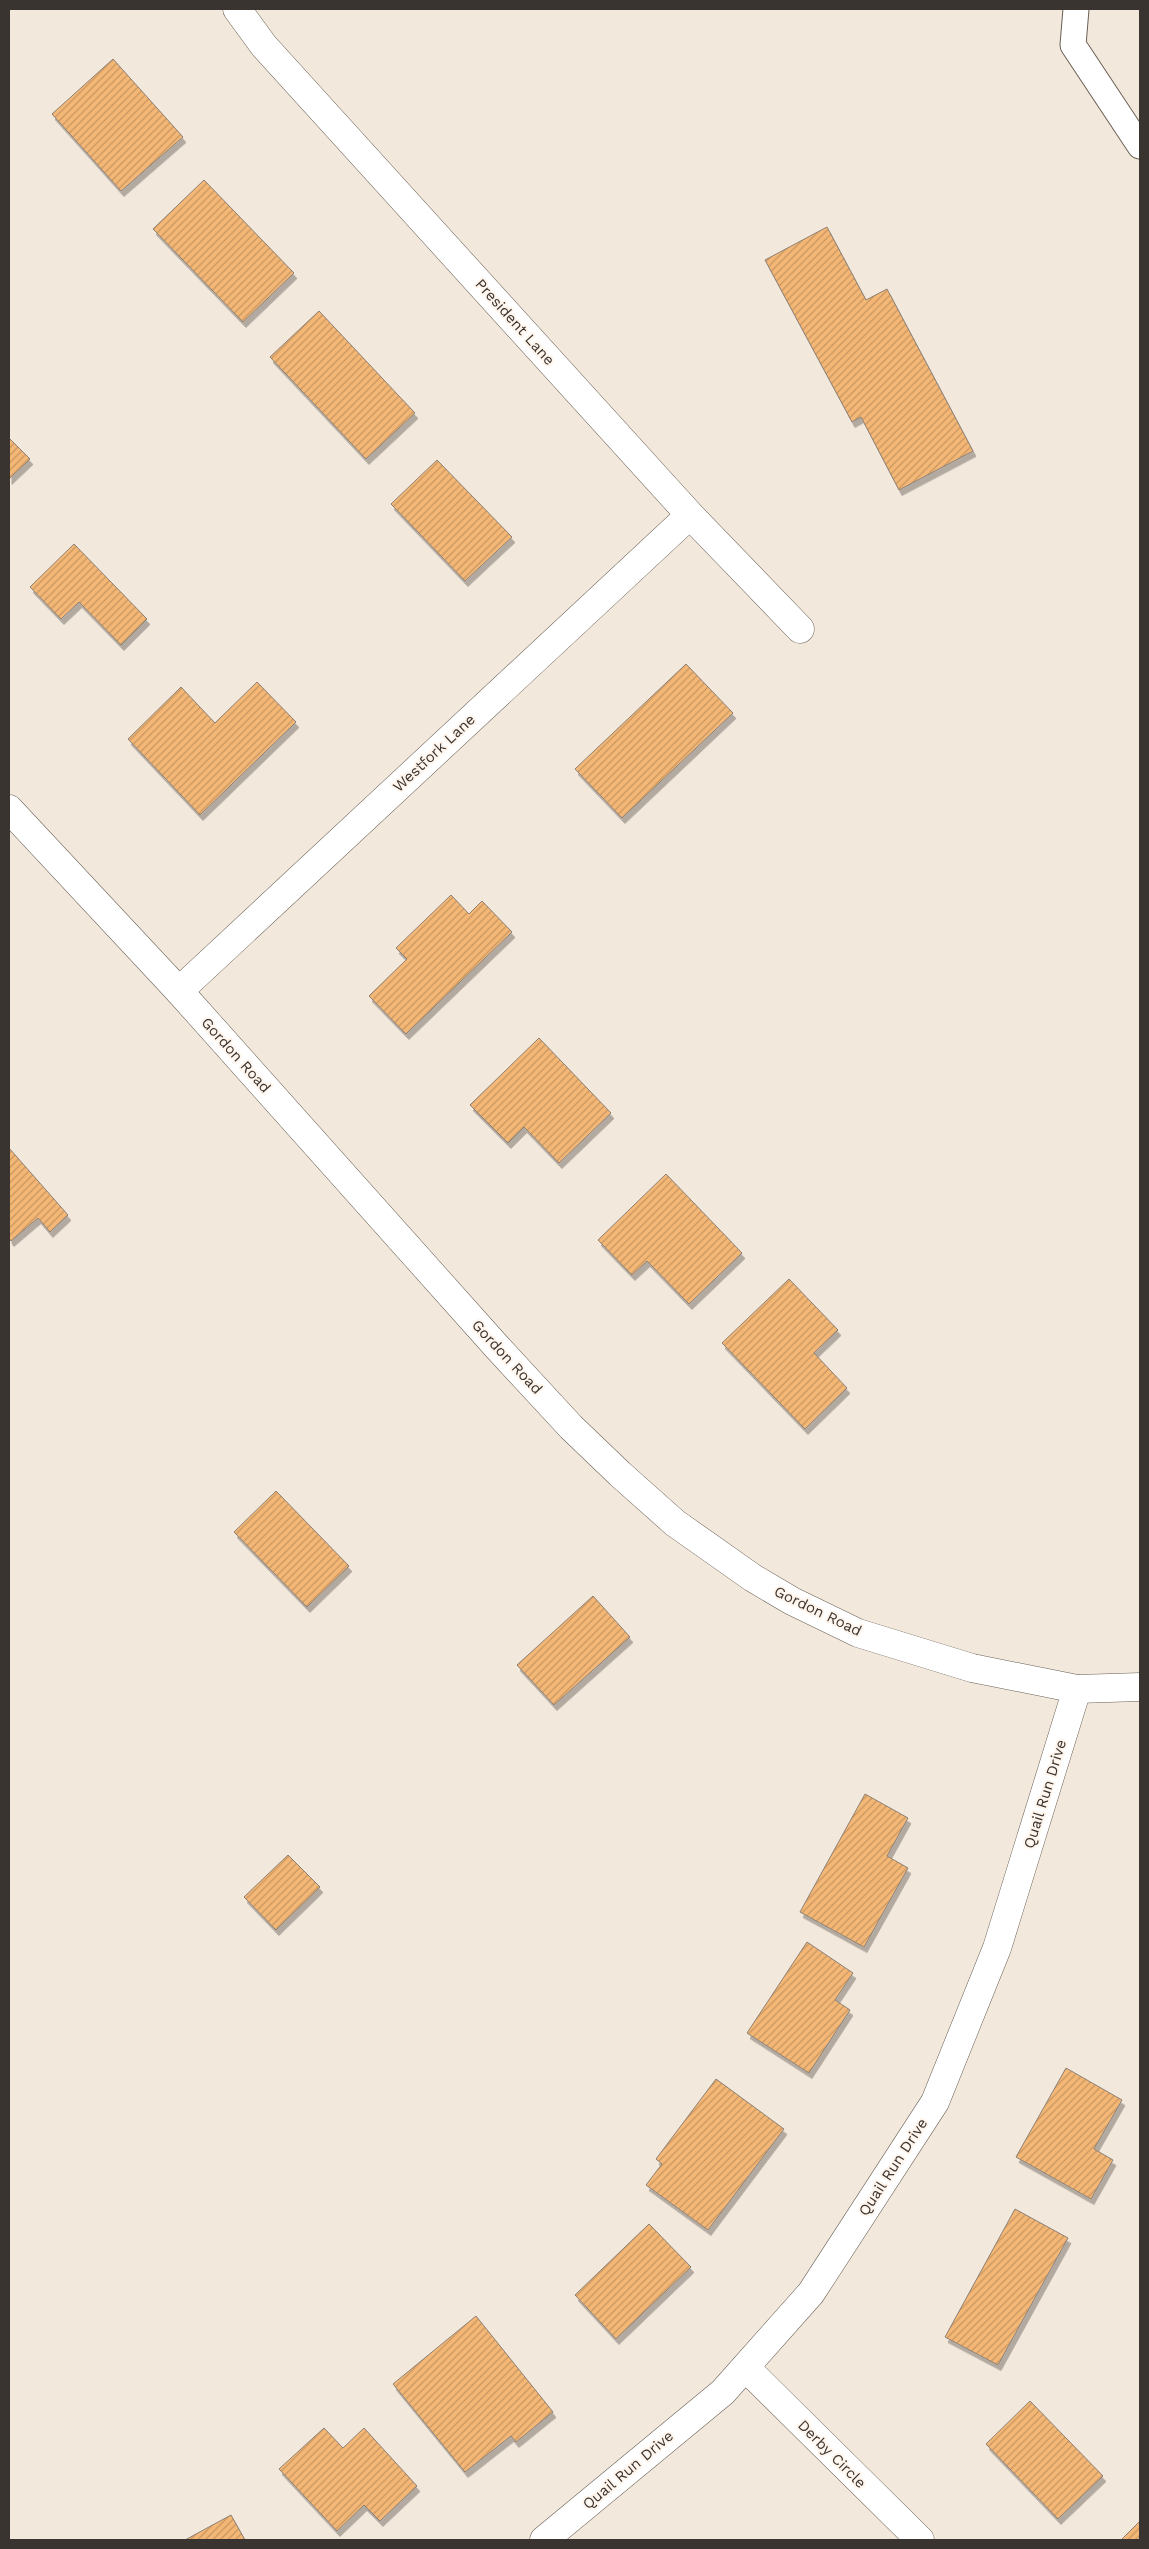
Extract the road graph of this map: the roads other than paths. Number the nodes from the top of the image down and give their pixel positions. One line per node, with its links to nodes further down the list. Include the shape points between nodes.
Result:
1 (237, 9): 4 (street, President Lane, via 264,46)
2 (1076, 9): 3 (lane, via 1073,45)
3 (1140, 146)
4 (690, 515): 5 (street, President Lane); 7 (street, Westfork Lane)
5 (800, 629)
6 (9, 809): 7 (street, Gordon Road)
7 (179, 991): 9 (street, Gordon Road, via 497,1347 585,1440 675,1523 784,1596 858,1633 972,1668)
8 (1140, 1687): 9 (street, Gordon Road)
9 (1077, 1689): 10 (street, Quail Run Drive, via 997,1948 935,2102 811,2293)
10 (745, 2367): 11 (street, Quail Run Drive, via 723,2392); 12 (street, Derby Circle)
11 (544, 2540)
12 (920, 2540)

